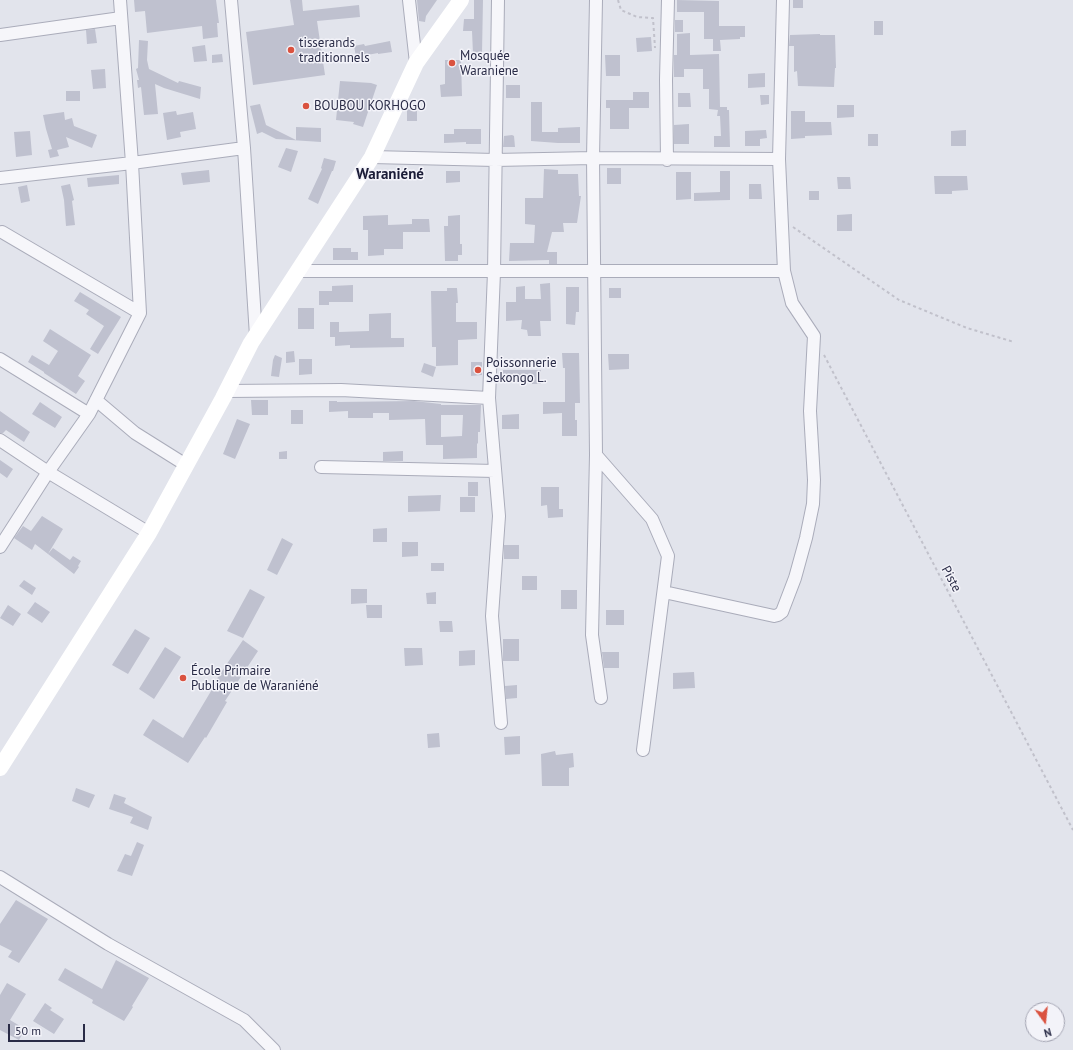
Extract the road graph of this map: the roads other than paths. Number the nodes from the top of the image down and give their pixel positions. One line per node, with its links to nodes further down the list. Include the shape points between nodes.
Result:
1 (120, 0): 9 (street)
2 (231, 0): 12 (street)
3 (409, 0): 11 (street)
4 (460, 0): 11 (street)
5 (498, 0): 16 (street)
6 (596, 0): 14 (street)
7 (668, 0): 17 (street)
8 (783, 0): 15 (street)
9 (121, 18): 10 (street); 18 (street)
10 (0, 35)
11 (416, 63): 13 (street)
12 (244, 148): 18 (street); 26 (street)
13 (372, 157): 16 (street); 22 (street)
14 (593, 158): 16 (street); 17 (street); 21 (street)
15 (779, 159): 17 (street); 23 (street)
16 (495, 160): 24 (street)
17 (667, 160)
18 (132, 163): 19 (street); 25 (street)
19 (0, 178)
20 (2, 232): 25 (street)
21 (594, 270): 23 (street); 24 (street); 33 (street)
22 (299, 271): 24 (street); 26 (street)
23 (784, 271): 40 (street, via 792,303 814,336 810,411 813,504 795,578 782,612 774,616)
24 (494, 272): 29 (street)
25 (140, 313): 30 (street)
26 (256, 336): 28 (street)
27 (0, 359): 31 (street)
28 (227, 391): 29 (street, via 341,390); 34 (street)
29 (489, 398): 36 (street)
30 (96, 400): 31 (street); 34 (street, via 135,433)
31 (89, 414): 37 (street)
32 (0, 440): 37 (street)
33 (596, 455): 40 (street, via 652,519 668,556); 41 (street, via 592,635)
34 (186, 465): 38 (street)
35 (321, 467): 36 (street)
36 (495, 471): 42 (street, via 499,516 492,616)
37 (48, 472): 38 (street); 39 (street)
38 (149, 533): 44 (street)
39 (0, 547)
40 (664, 592): 43 (street)
41 (601, 698)
42 (501, 723)
43 (643, 750)
44 (0, 768)
45 (0, 877): 46 (street, via 108,944 244,1020)
46 (274, 1050)

